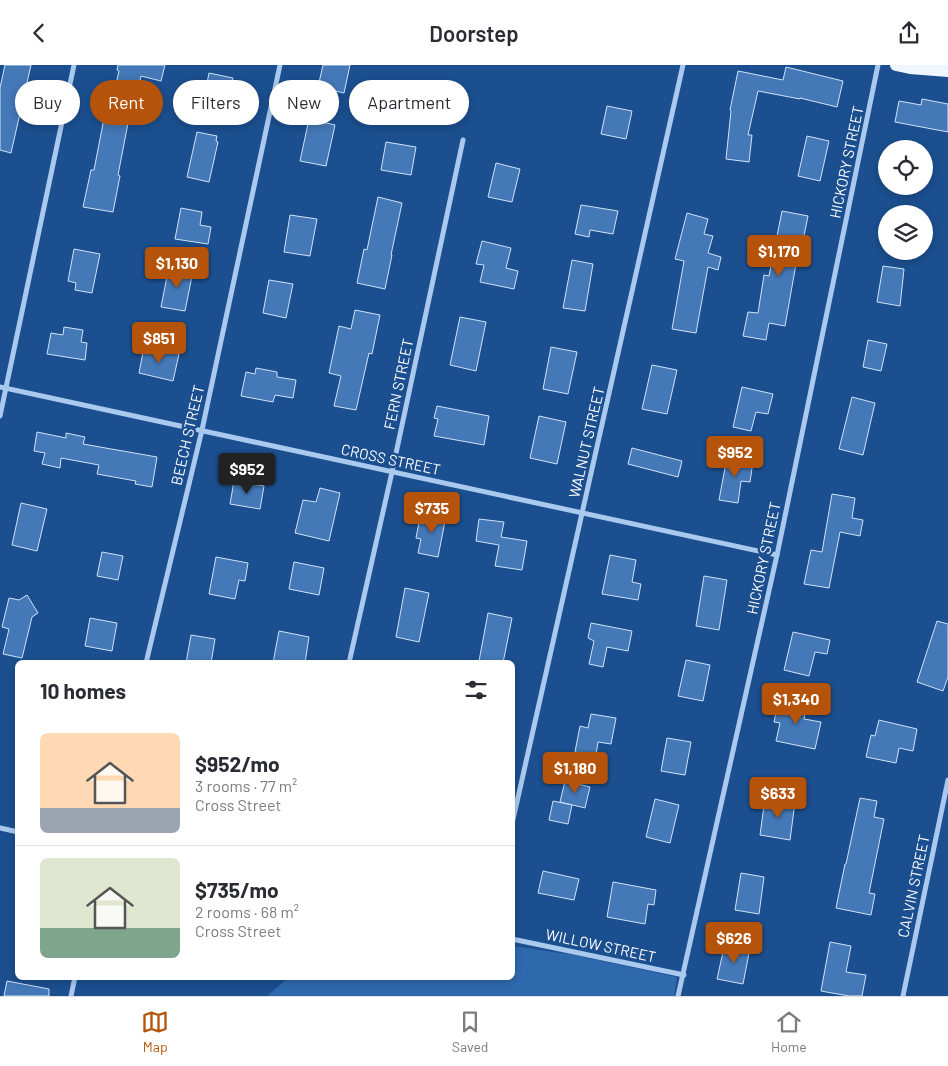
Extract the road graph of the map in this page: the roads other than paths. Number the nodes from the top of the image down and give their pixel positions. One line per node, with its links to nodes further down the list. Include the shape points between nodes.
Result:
1 (74, 65): 8 (street)
2 (280, 65): 10 (street, BEECH STREET)
3 (683, 65): 12 (street, WALNUT STREET)
4 (878, 65): 13 (street, HICKORY STREET)
5 (896, 65): 6 (main road)
6 (948, 71)
7 (463, 140): 11 (street, FERN STREET)
8 (3, 388): 9 (street); 10 (street, CROSS STREET)
9 (0, 416)
10 (202, 431): 11 (street, CROSS STREET); 14 (street, BEECH STREET)
11 (392, 472): 12 (street, CROSS STREET); 15 (street, FERN STREET)
12 (583, 513): 13 (street, CROSS STREET); 17 (street, WALNUT STREET)
13 (777, 555): 21 (street, HICKORY STREET)
14 (147, 660)
15 (350, 660)
16 (948, 781): 25 (street, CALVIN STREET)
17 (515, 811)
18 (0, 828): 19 (street)
19 (15, 831)
20 (515, 940): 21 (street, WILLOW STREET)
21 (684, 975): 24 (street, HICKORY STREET)
22 (74, 980): 23 (street)
23 (71, 996)
24 (678, 996)
25 (903, 996)

